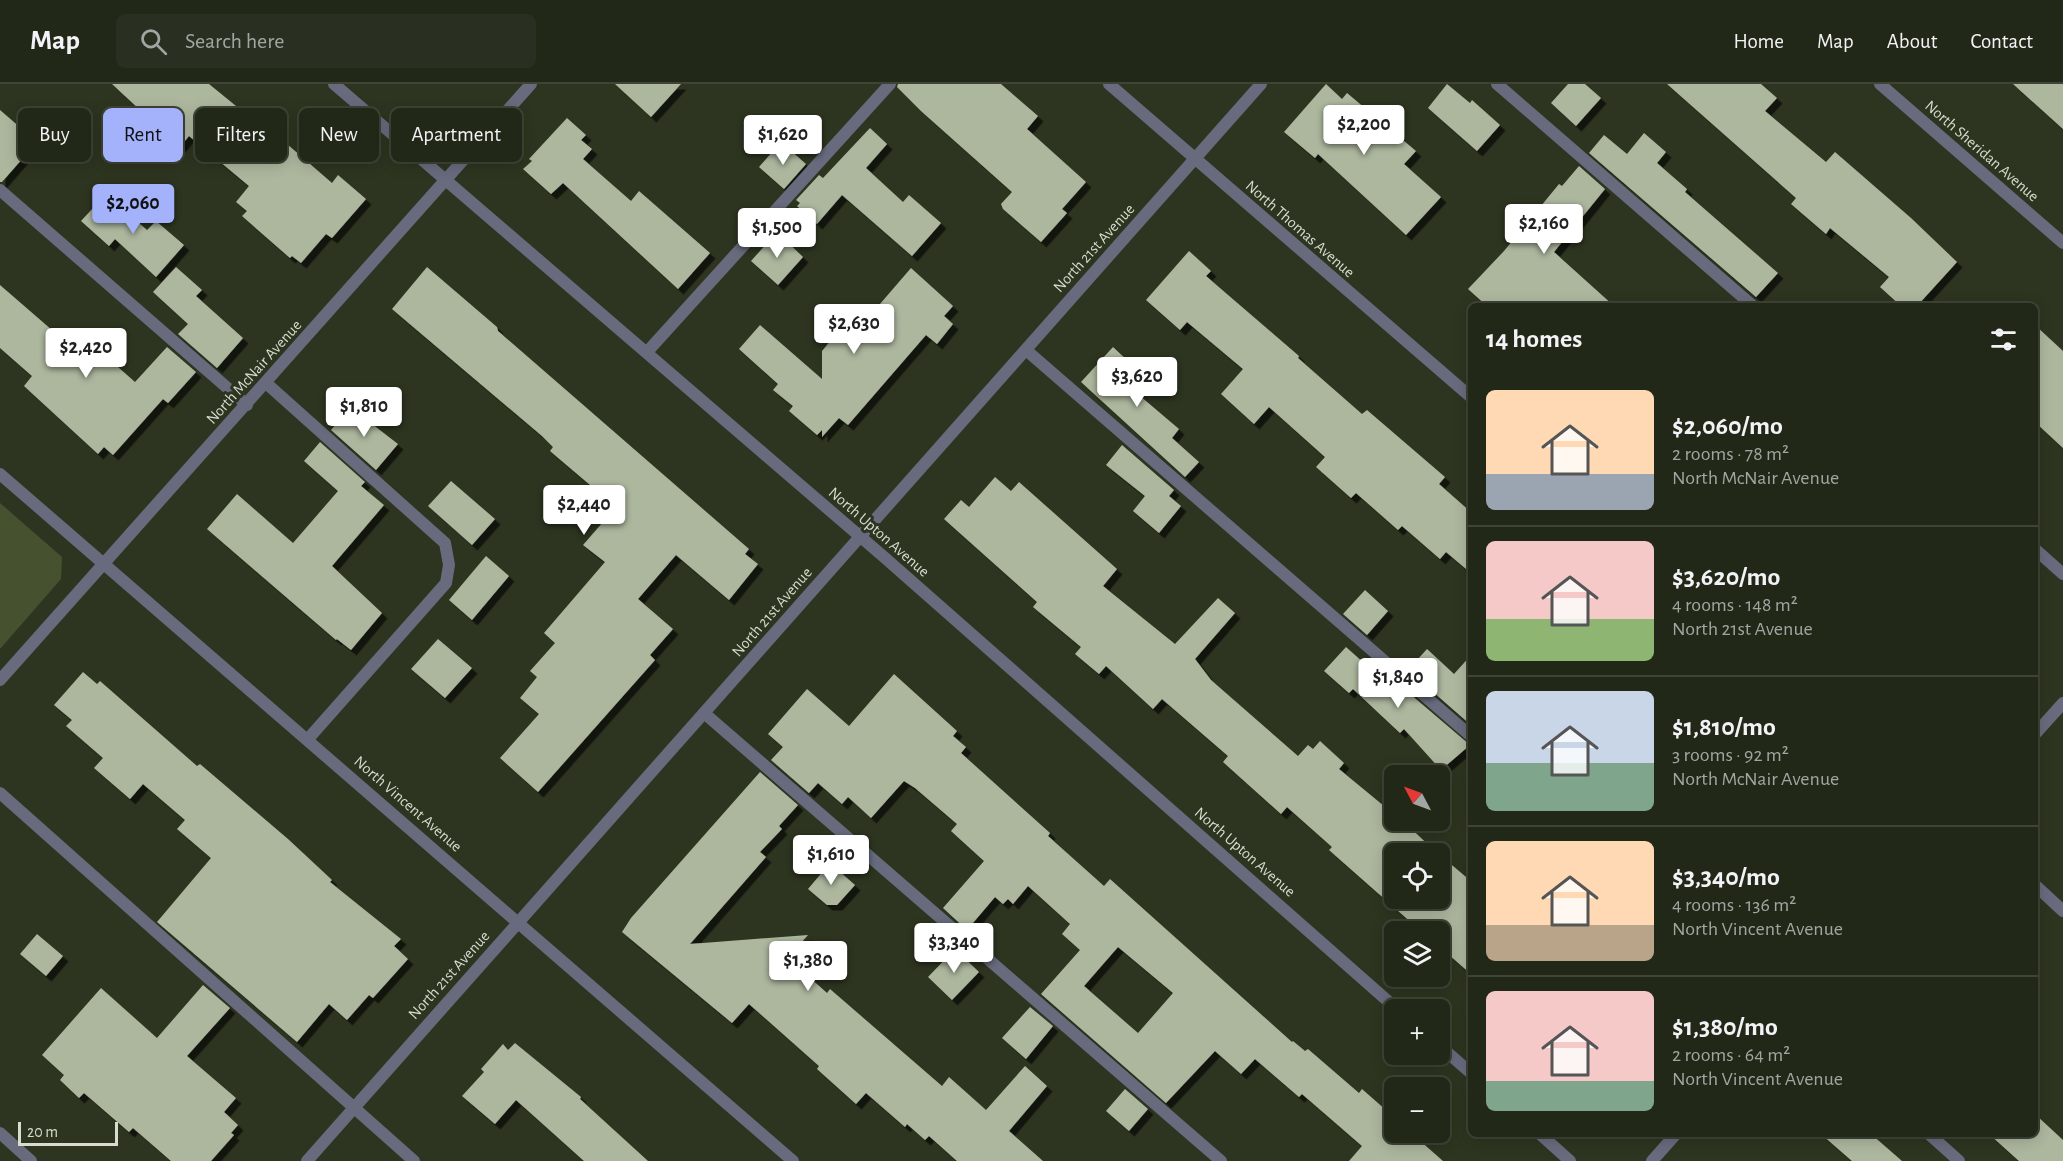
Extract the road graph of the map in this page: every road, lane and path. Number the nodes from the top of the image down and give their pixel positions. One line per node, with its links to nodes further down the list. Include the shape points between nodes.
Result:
1 (334, 84): 9 (street, North Upton Avenue)
2 (531, 84): 9 (street, North McNair Avenue)
3 (890, 84): 14 (street)
4 (1109, 84): 8 (street, North Thomas Avenue)
5 (1261, 84): 8 (street, North 21st Avenue)
6 (1497, 84): 12 (street)
7 (1880, 84): 11 (street, North Sheridan Avenue)
8 (1194, 160): 13 (street, North 21st Avenue); 16 (street, North Thomas Avenue)
9 (444, 180): 14 (street, North Upton Avenue); 15 (street, North McNair Avenue)
10 (0, 190): 17 (street)
11 (2063, 243)
12 (1750, 303)
13 (1026, 350): 19 (street, North 21st Avenue); 27 (street)
14 (647, 352): 19 (street, North Upton Avenue)
15 (266, 383): 17 (street, North McNair Avenue); 28 (street, via 445,543 449,565 446,583)
16 (1468, 395)
17 (247, 405): 21 (street, North McNair Avenue)
18 (0, 474): 21 (street, North Vincent Avenue)
19 (860, 537): 25 (street, North 21st Avenue); 33 (street, North Upton Avenue)
20 (2038, 552): 22 (street)
21 (103, 563): 23 (street, North McNair Avenue); 28 (street, North Vincent Avenue)
22 (2063, 574)
23 (0, 680)
24 (2063, 703): 26 (street)
25 (704, 713): 32 (street, North 21st Avenue); 45 (street)
26 (2038, 731)
27 (1468, 734)
28 (309, 739): 32 (street, North Vincent Avenue)
29 (0, 792): 36 (street)
30 (2038, 888): 31 (street)
31 (2063, 911)
32 (518, 922): 36 (street, North 21st Avenue); 44 (street, North Vincent Avenue)
33 (1385, 999)
34 (1450, 1055): 35 (street)
35 (1468, 1070)
36 (353, 1109): 42 (street, North 21st Avenue); 43 (street)
37 (0, 1133): 41 (street)
38 (1543, 1137): 46 (street)
39 (1673, 1137): 47 (street)
40 (1932, 1137): 48 (street)
41 (31, 1161)
42 (307, 1161)
43 (414, 1161)
44 (793, 1161)
45 (1221, 1161)
46 (1570, 1161)
47 (1652, 1161)
48 (1959, 1161)

